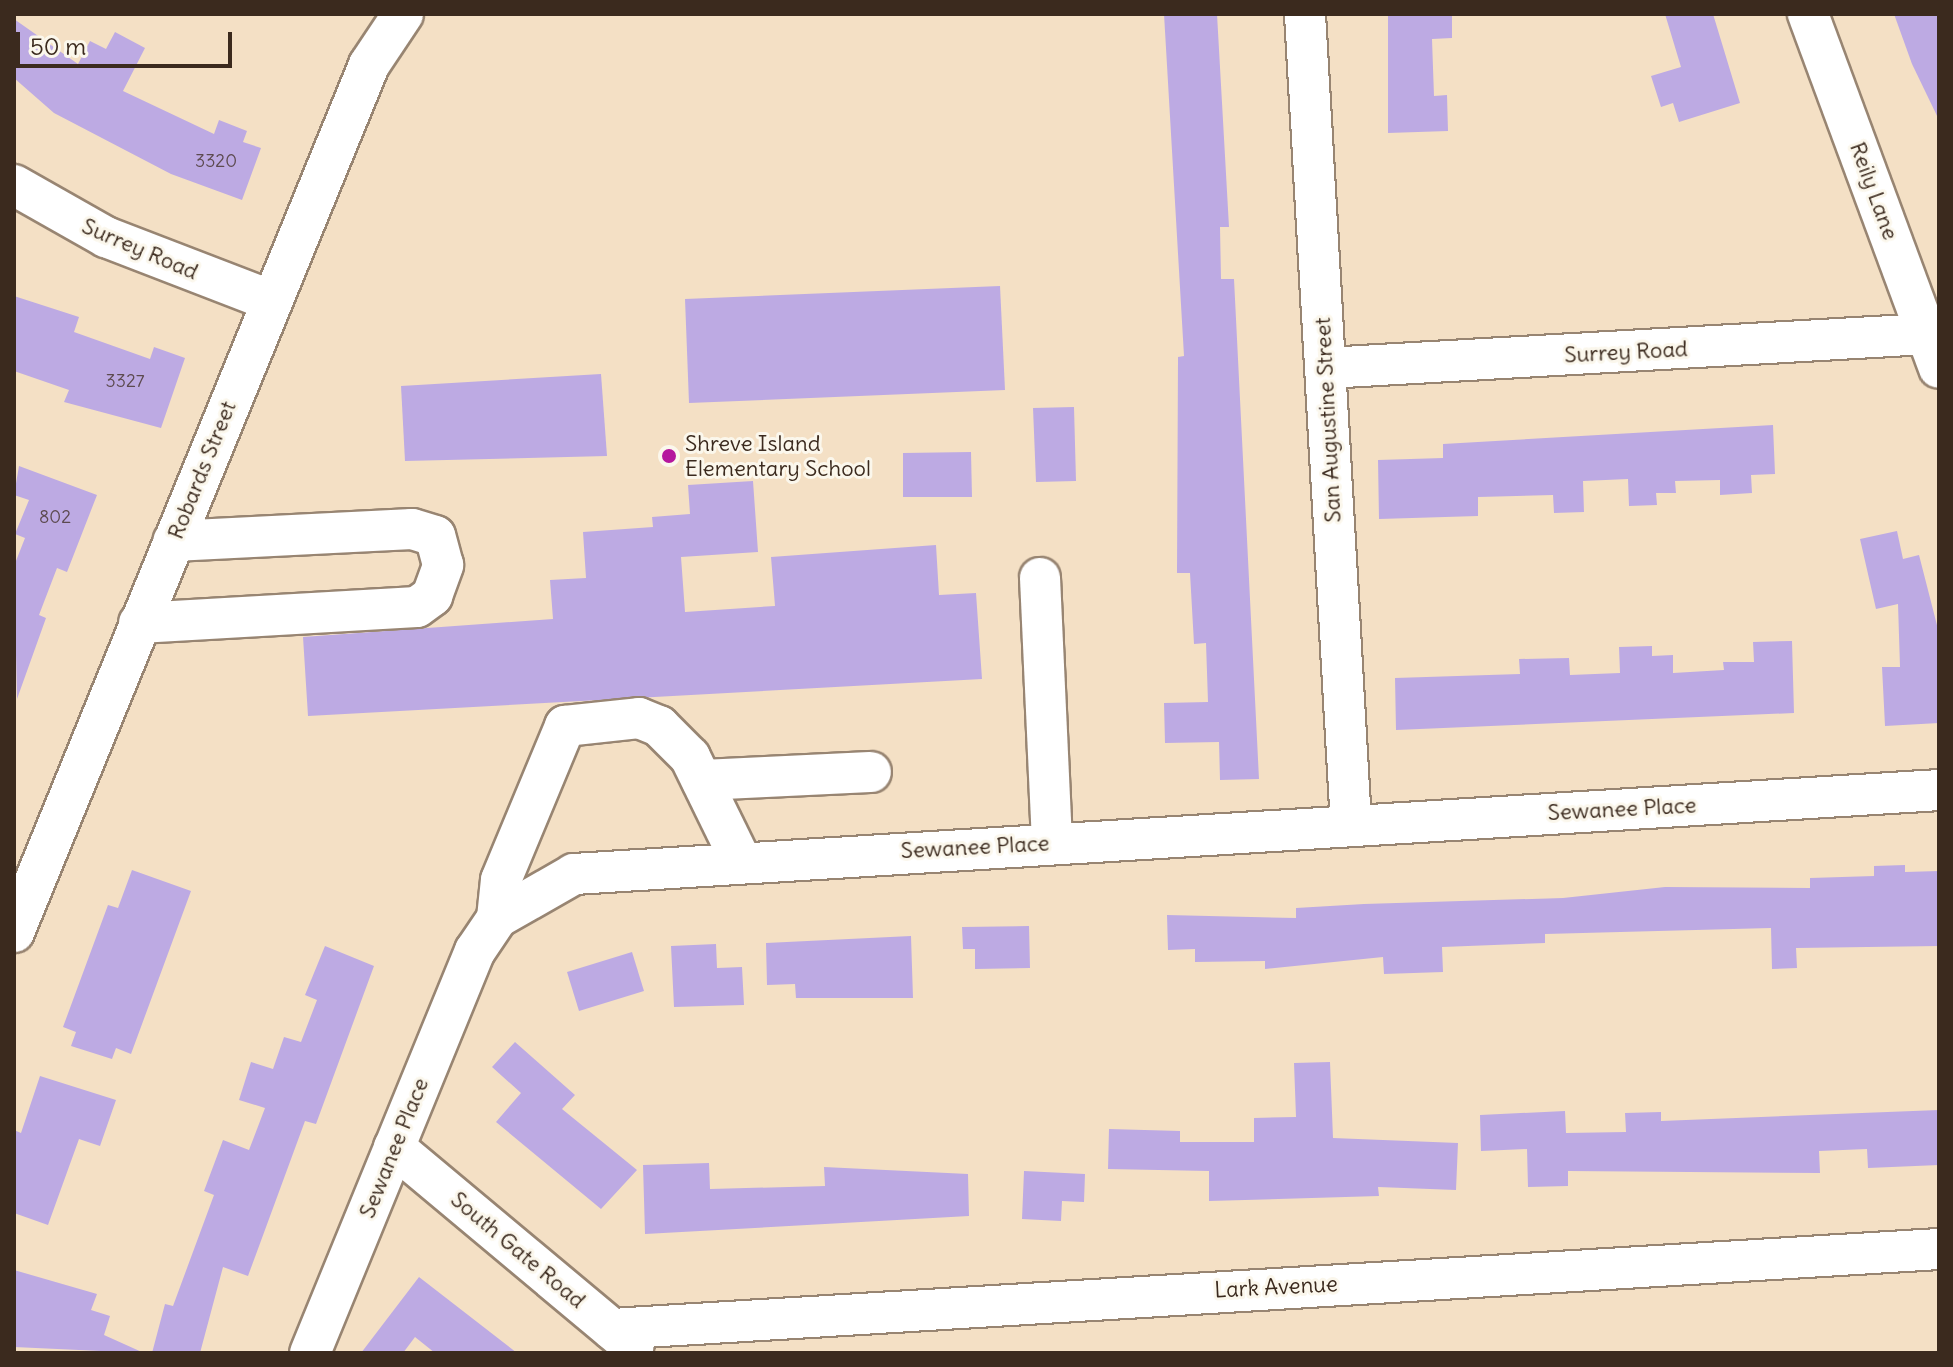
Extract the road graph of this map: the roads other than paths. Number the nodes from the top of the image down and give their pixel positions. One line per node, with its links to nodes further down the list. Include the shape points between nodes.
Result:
1 (403, 14): 5 (street, Robards Street, via 369,65)
2 (1305, 14): 7 (street, San Augustine Street)
3 (1808, 14): 6 (street, Reily Lane)
4 (14, 185): 5 (street, Surrey Road, via 117,242)
5 (272, 301): 8 (street, Robards Street)
6 (1933, 351): 7 (street, Surrey Road)
7 (1326, 368): 14 (street, San Augustine Street)
8 (173, 541): 10 (street, Robards Street); 10 (street, via 412,529 435,536 443,565 432,596 417,607)
9 (1040, 578): 15 (street)
10 (139, 623): 18 (street, Robards Street)
11 (871, 772): 12 (street)
12 (702, 780): 16 (street); 17 (street, via 659,726 639,718 565,726 501,880)
13 (1939, 790): 14 (street, Sewanee Place)
14 (1351, 825): 15 (street, Sewanee Place)
15 (1052, 843): 16 (street, Sewanee Place)
16 (741, 861): 17 (street, Sewanee Place, via 595,869 535,891)
17 (497, 918): 19 (street, Sewanee Place, via 475,951)
18 (14, 932)
19 (394, 1147): 21 (street, South Gate Road); 22 (street, Sewanee Place)
20 (1939, 1249): 21 (street, Lark Avenue)
21 (627, 1341)
22 (310, 1353)

